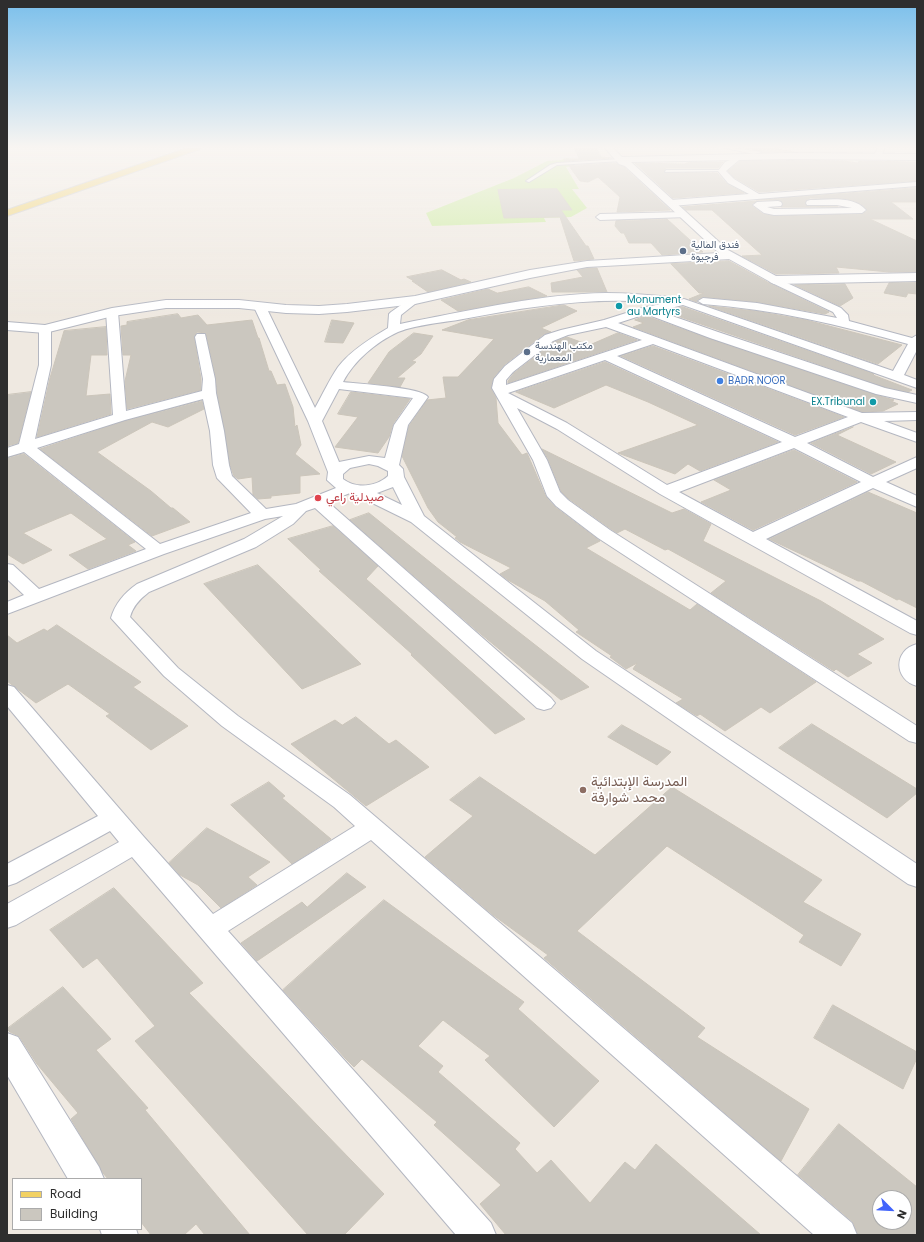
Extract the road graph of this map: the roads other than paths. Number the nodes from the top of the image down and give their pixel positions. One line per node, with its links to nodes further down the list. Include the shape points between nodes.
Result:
1 (30, 205): 5 (main road)
2 (673, 205): 6 (main road)
3 (757, 205): 4 (street, via 774,212 862,210)
4 (856, 205)
5 (7, 213)
6 (684, 215): 7 (street); 8 (main road)
7 (600, 218)
8 (730, 256): 10 (main road); 11 (main road, via 587,264)
9 (917, 277): 10 (main road)
10 (774, 280): 17 (street, via 837,310 842,315)
11 (415, 300): 13 (main road, via 319,310); 20 (street, via 395,314)
12 (684, 302): 14 (street); 17 (street, via 734,303); 20 (street, via 627,295 586,297 506,308 414,324); 25 (street)
13 (260, 307): 15 (main road, via 239,304 173,304); 34 (street)
14 (646, 310): 16 (street); 30 (street, via 881,391)
15 (112, 312): 19 (main road); 32 (street)
16 (607, 323): 22 (street); 29 (street, via 549,338 500,379 499,388)
17 (844, 323): 23 (street)
18 (7, 326): 19 (main road)
19 (45, 329): 37 (street, via 45,365)
20 (394, 330): 27 (street, via 361,352 344,368)
21 (201, 337): 28 (street)
22 (653, 340): 24 (street); 33 (street)
23 (916, 340): 25 (street)
24 (606, 356): 29 (street); 36 (street)
25 (896, 376): 26 (street)
26 (917, 384)
27 (334, 385): 34 (street); 42 (street, via 414,394 421,397 401,425)
28 (209, 393): 32 (street); 49 (street, via 225,478)
29 (503, 394): 46 (street, via 562,426); 61 (street, via 540,460 553,493 562,503 604,534)
30 (917, 399)
31 (917, 416): 33 (street)
32 (120, 417): 37 (street)
33 (862, 418): 35 (street); 36 (street)
34 (315, 421): 38 (street)
35 (917, 438)
36 (796, 443): 44 (street); 46 (street)
37 (26, 447): 39 (street); 52 (street)
38 (327, 451): 40 (street); 43 (street)
39 (7, 453)
40 (369, 460): 42 (street, via 381,462); 43 (street, via 352,462)
41 (917, 462): 44 (street)
42 (394, 471): 45 (street, via 391,483 382,487 369,490); 50 (street)
43 (336, 472): 45 (street, via 334,476 338,483)
44 (874, 483): 47 (street); 51 (street)
45 (353, 489): 48 (street); 50 (street)
46 (666, 491): 51 (street)
47 (917, 502)
48 (308, 504): 49 (street); 60 (street); 63 (street, via 287,521 250,543 143,588 122,610 120,618 171,672 230,721 342,801)
49 (262, 515): 52 (street)
50 (418, 519): 66 (street, via 589,655)
51 (754, 538): 56 (street)
52 (158, 550): 54 (street)
53 (7, 569): 54 (street)
54 (36, 596): 55 (street)
55 (7, 608)
56 (917, 628)
57 (917, 650): 58 (street, via 908,660 908,665)
58 (917, 680)
59 (7, 692): 62 (street)
60 (544, 703)
61 (917, 736)
62 (114, 818): 64 (street); 65 (street)
63 (372, 827): 68 (street); 72 (street)
64 (135, 844): 67 (street); 68 (street)
65 (7, 876)
66 (917, 877)
67 (7, 918)
68 (210, 929): 71 (street)
69 (7, 1047): 70 (street)
70 (86, 1178)
71 (479, 1235)
72 (840, 1235)

